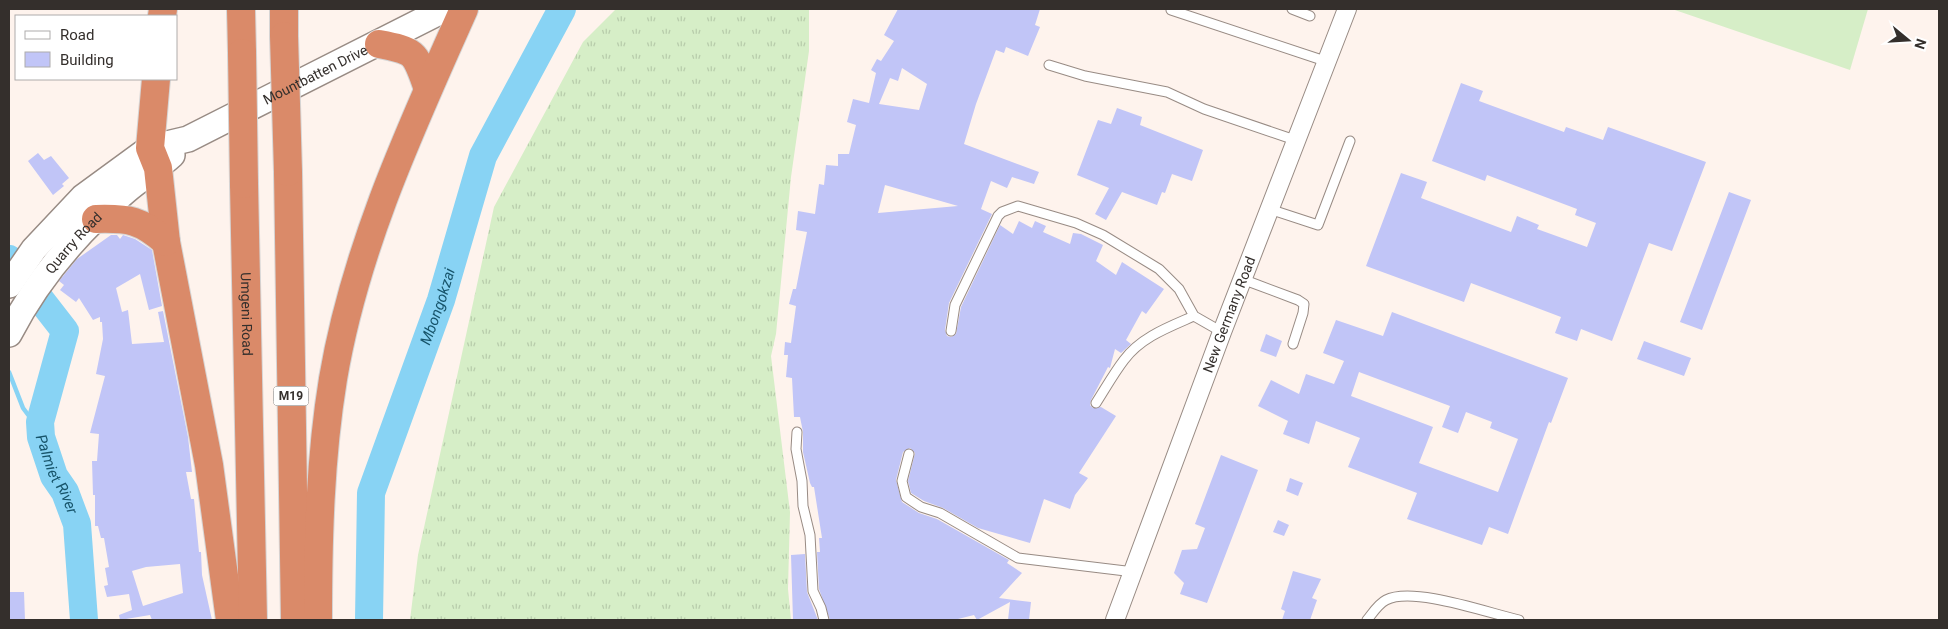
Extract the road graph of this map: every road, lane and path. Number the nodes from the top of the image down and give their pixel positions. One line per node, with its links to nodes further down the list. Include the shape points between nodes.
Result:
1 (241, 9): 32 (highway, Umgeni Road, bridge)
2 (284, 9): 33 (highway, M19, bridge)
3 (452, 9): 8 (main road, Mountbatten Drive); 12 (highway)
4 (1292, 9): 7 (lane)
5 (1347, 9): 9 (street, New Germany Road)
6 (1171, 10): 9 (lane)
7 (1310, 16)
8 (378, 44): 12 (highway, via 405,49 413,54); 15 (main road, Mountbatten Drive)
9 (1325, 61): 13 (street, New Germany Road)
10 (1049, 65): 13 (lane, via 1085,76 1167,92 1204,109)
11 (156, 80): 15 (highway)
12 (428, 89): 34 (highway, via 384,193 355,283 333,379 318,520)
13 (1295, 140): 16 (street, New Germany Road)
14 (1350, 141): 16 (lane, via 1318,225)
15 (154, 158): 17 (main road, Quarry Road); 18 (highway); 19 (main road, Quarry Road, via 82,198)
16 (1269, 209): 20 (street, New Germany Road)
17 (96, 219): 18 (highway, via 136,220); 19 (main road, Quarry Road)
18 (166, 242): 31 (highway, via 209,465)
19 (45, 255): 21 (main road, Quarry Road); 25 (main road, Quarry Road)
20 (1242, 279): 24 (street, New Germany Road); 26 (lane, via 1304,304)
21 (9, 285)
22 (1194, 316): 23 (lane, via 1179,289 1141,257 1076,223 1018,206 998,216 956,304); 24 (lane); 27 (lane, via 1140,344 1124,359)
23 (951, 331)
24 (1222, 332): 30 (street, New Germany Road)
25 (9, 334)
26 (1293, 344)
27 (1096, 403)
28 (797, 432): 35 (lane, via 796,449 810,535 813,591)
29 (908, 454): 30 (lane, via 902,480 906,497 1018,558)
30 (1134, 572): 36 (street, New Germany Road)
31 (230, 620)
32 (253, 620)
33 (294, 620)
34 (318, 620)
35 (824, 620)
36 (1115, 620)
37 (1367, 620): 38 (lane, via 1385,600 1423,596)
38 (1519, 620)

